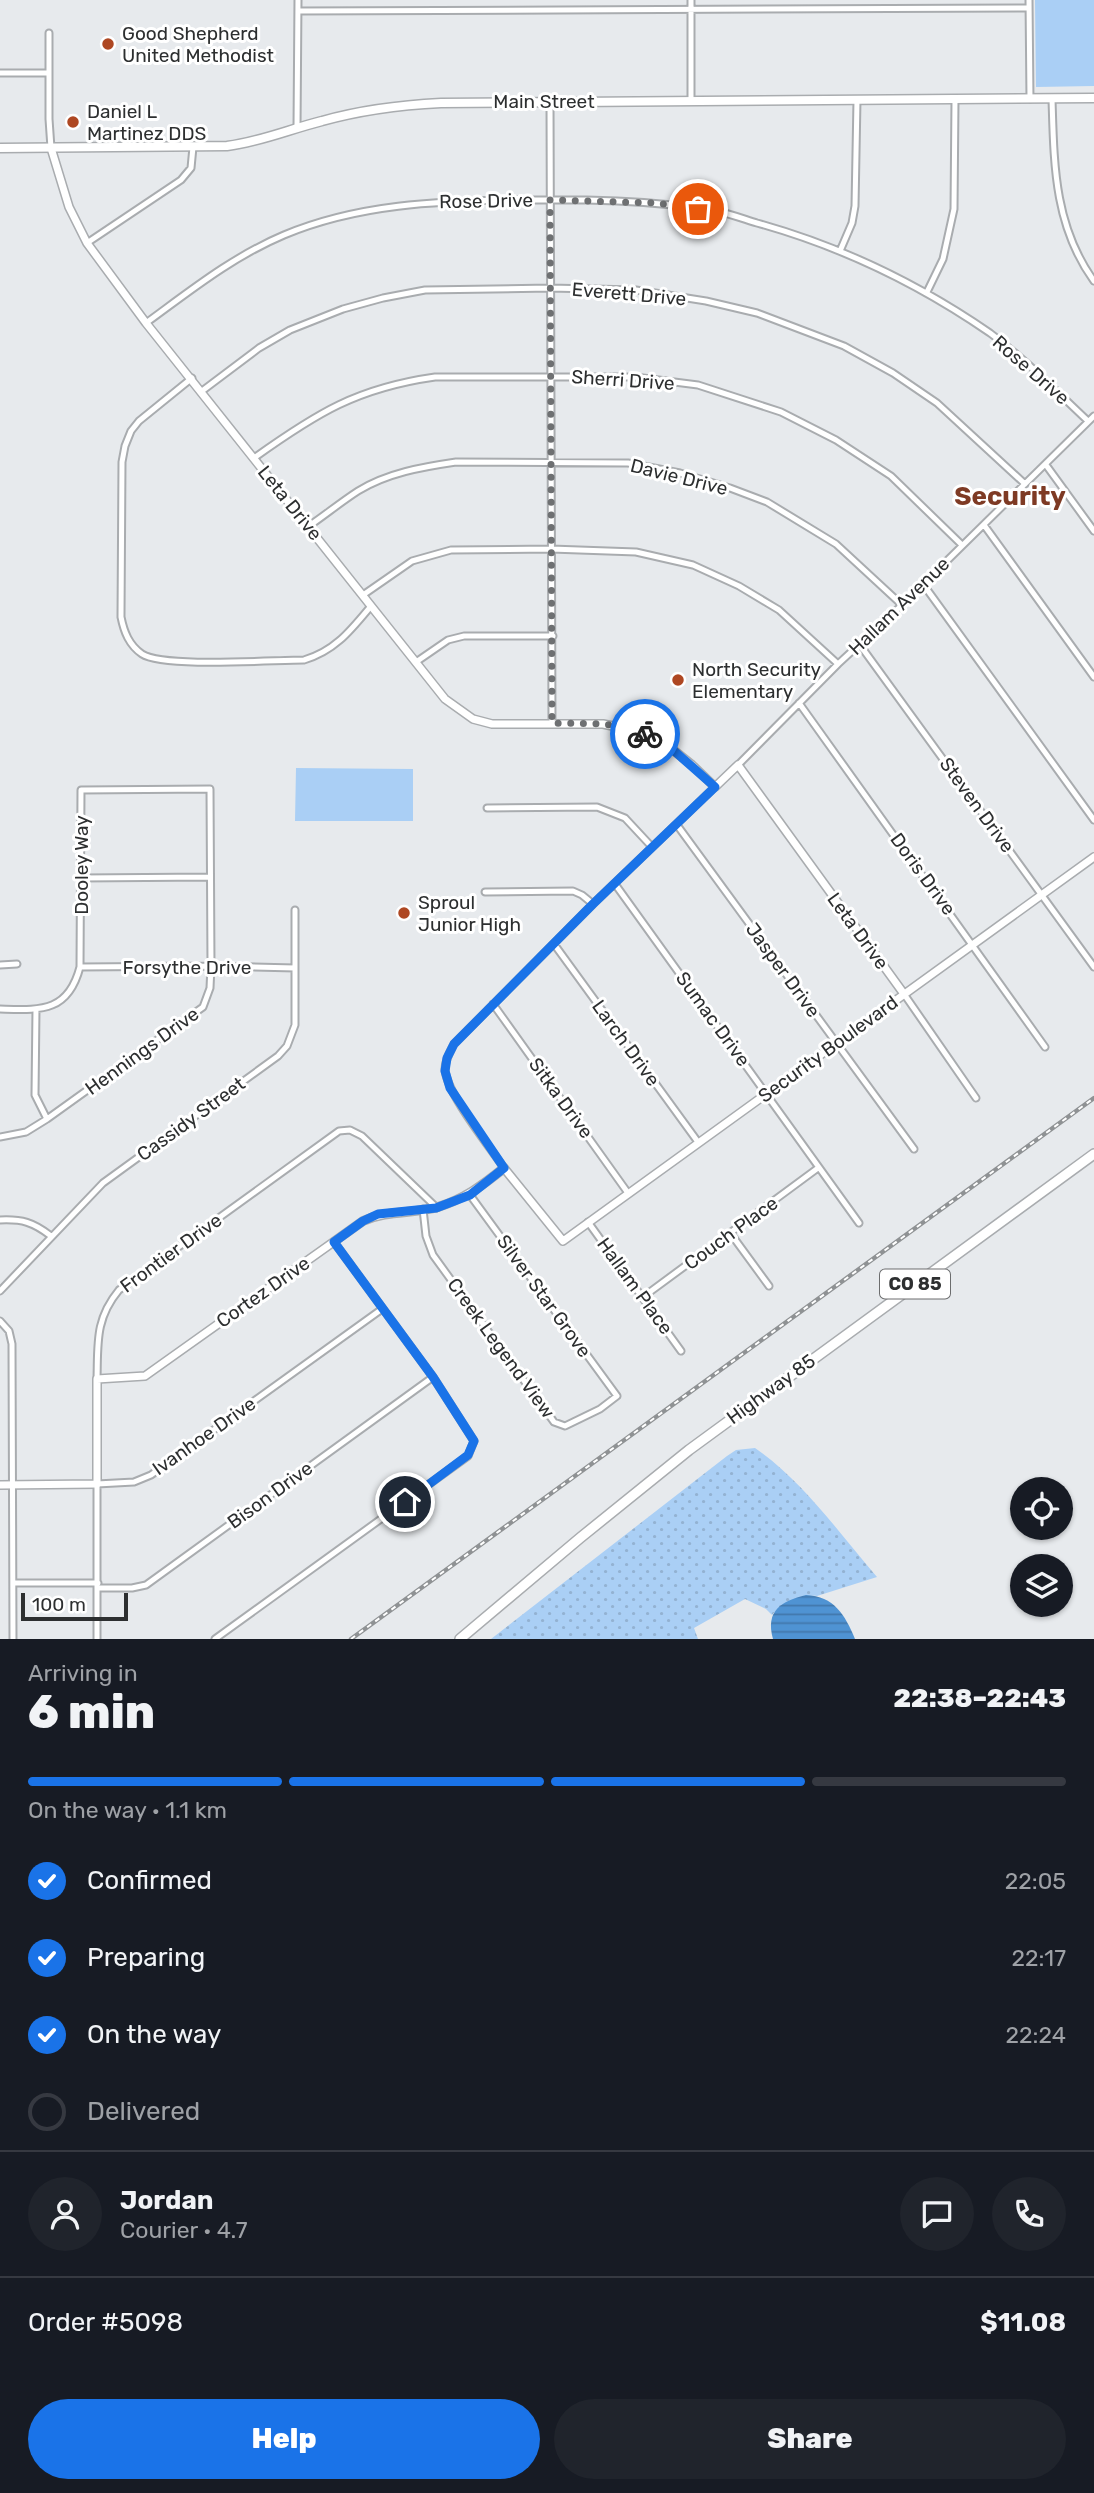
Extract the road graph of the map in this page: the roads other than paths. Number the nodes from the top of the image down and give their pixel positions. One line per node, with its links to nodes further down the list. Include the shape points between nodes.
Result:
1 (298, 0): 5 (street)
2 (691, 0): 6 (street)
3 (1029, 0): 4 (street)
4 (1030, 8): 6 (street); 11 (street)
5 (298, 11): 6 (street); 17 (street)
6 (691, 11): 13 (street)
7 (49, 33): 9 (street, Leta Drive)
8 (0, 73): 9 (street)
9 (48, 73): 20 (street, Leta Drive)
10 (1094, 98): 12 (main road, Main Street)
11 (1030, 99): 12 (main road, Main Street); 15 (main road, Main Street)
12 (1052, 99): 24 (street, via 1058,197 1068,232)
13 (691, 100): 14 (main road, Main Street); 16 (main road, Main Street)
14 (857, 100): 15 (main road, Main Street); 23 (street, via 855,206)
15 (955, 100): 26 (street, via 954,209 943,259)
16 (550, 102): 17 (main road, Main Street, via 410,105); 21 (street)
17 (297, 128): 18 (main road, Main Street, via 239,144)
18 (193, 147): 20 (main road, Main Street); 22 (street, via 191,168 181,180)
19 (0, 148): 20 (main road, Main Street)
20 (51, 148): 22 (street, Leta Drive, via 72,217)
21 (550, 200): 23 (street, Rose Drive, via 656,203 719,212); 25 (street); 27 (street, Rose Drive, via 444,201 336,218 284,235 233,260)
22 (87, 243): 27 (street, Leta Drive)
23 (840, 251): 26 (street, Rose Drive)
24 (1094, 281)
25 (550, 288): 28 (street); 30 (street, Everett Drive, via 425,290 343,309 259,348); 36 (street, Everett Drive, via 636,290 706,300 757,313 844,346 937,403)
26 (927, 292): 32 (street, Rose Drive, via 991,334)
27 (146, 323): 29 (street, Leta Drive)
28 (552, 376): 33 (street, Sherri Drive, via 435,377 368,392 333,406); 34 (street); 40 (street, Sherri Drive, via 635,377 698,385 781,412 891,476)
29 (192, 378): 30 (street, Leta Drive); 45 (street, via 139,421 124,454 121,617 132,645 143,655 170,662 304,660 344,639)
30 (202, 391): 33 (street, Leta Drive)
31 (1094, 416): 32 (street, Hallam Avenue)
32 (1088, 421): 35 (street, Hallam Avenue)
33 (254, 458): 38 (street, Leta Drive)
34 (552, 462): 38 (street, Davie Drive, via 456,462 400,472 359,490); 41 (street); 44 (street, Davie Drive, via 628,463 767,502 836,544)
35 (1046, 466): 36 (street, Hallam Avenue); 39 (street)
36 (1025, 485): 37 (street, Hallam Avenue)
37 (984, 525): 40 (street, Hallam Avenue); 50 (street)
38 (309, 526): 43 (street, Leta Drive)
39 (1094, 531)
40 (962, 545): 42 (street, Hallam Avenue)
41 (551, 549): 43 (street, via 430,554 398,568); 46 (street); 49 (street, via 636,552 693,565 779,610)
42 (923, 584): 44 (street, Hallam Avenue); 57 (street)
43 (363, 595): 45 (street, Leta Drive)
44 (902, 605): 47 (street, Hallam Avenue)
45 (371, 606): 48 (street, Leta Drive)
46 (553, 636): 48 (street, via 464,636 448,640); 52 (street)
47 (859, 645): 49 (street, Hallam Avenue); 65 (street, Steven Drive)
48 (416, 663): 52 (street, Leta Drive, via 445,699 473,719 492,724)
49 (838, 664): 51 (street, Hallam Avenue)
50 (1094, 677)
51 (799, 703): 53 (street, Hallam Avenue); 69 (street, Doris Drive)
52 (552, 723): 54 (street, Leta Drive, via 603,724 637,731 672,749)
53 (738, 765): 54 (street, Hallam Avenue); 76 (street, Leta Drive)
54 (715, 787): 58 (street, Hallam Avenue)
55 (210, 789): 61 (street, Hennings Drive); 62 (street, Dooley Way, via 81,790)
56 (487, 808): 59 (street, via 597,807 625,818)
57 (1094, 820)
58 (677, 825): 59 (street, Hallam Avenue); 80 (street, Jasper Drive)
59 (652, 847): 63 (street, Hallam Avenue)
60 (1094, 857): 65 (street, Security Boulevard)
61 (210, 877): 62 (street); 72 (street, Hennings Drive)
62 (81, 878): 73 (street, Dooley Way)
63 (615, 884): 66 (street, Hallam Avenue); 82 (street, Sumac Drive)
64 (485, 892): 66 (street, via 573,891)
65 (1043, 894): 69 (street, Security Boulevard); 74 (street, Steven Drive)
66 (593, 904): 68 (street, Hallam Avenue)
67 (295, 910): 75 (street, Cassidy Street)
68 (554, 944): 77 (street, Hallam Avenue); 86 (street, Larch Drive)
69 (973, 944): 76 (street, Security Boulevard); 81 (street, Doris Drive)
70 (17, 964): 71 (street)
71 (0, 965)
72 (211, 965): 73 (street, Forsythe Drive); 75 (street, Forsythe Drive); 84 (street, Hennings Drive, via 203,1007)
73 (80, 967): 79 (street, Dooley Way, via 65,998)
74 (1094, 967)
75 (295, 968): 99 (street, Cassidy Street, via 295,1025 278,1056 103,1182)
76 (904, 994): 80 (street, Security Boulevard); 83 (street, Leta Drive)
77 (493, 1004): 89 (street, Hallam Avenue, via 454,1044 445,1071 450,1088); 91 (street, Sitka Drive)
78 (0, 1009): 79 (street, Dooley Way)
79 (36, 1010): 84 (street, via 35,1095)
80 (836, 1043): 82 (street, Security Boulevard); 87 (street, Jasper Drive)
81 (1045, 1047)
82 (766, 1093): 86 (street, Security Boulevard); 90 (street, Sumac Drive)
83 (976, 1098)
84 (47, 1119): 85 (street, Hennings Drive, via 26,1132)
85 (0, 1137)
86 (698, 1142): 91 (street, Security Boulevard)
87 (914, 1149)
88 (1094, 1154): 119 (main road, Highway 85 / CO 85, via 708,1435)
89 (504, 1168): 92 (street, Cortez Drive); 100 (street, Hallam Avenue)
90 (818, 1168): 97 (street, Sumac Drive); 98 (street, Couch Place)
91 (628, 1193): 96 (street, Security Boulevard)
92 (470, 1195): 93 (street, Cortez Drive); 110 (street, Silver Star Grove)
93 (436, 1208): 94 (street, Cortez Drive); 109 (street, Frontier Drive, via 362,1136 351,1130 339,1131 119,1290 98,1328)
94 (423, 1209): 101 (street, Cortez Drive, via 378,1214); 110 (street, Creek Legend View, via 433,1255 554,1422 565,1426)
95 (0, 1220): 99 (street, via 35,1223)
96 (588, 1222): 100 (street, Security Boulevard); 104 (street, Hallam Place)
97 (859, 1223)
98 (731, 1234): 102 (street); 104 (street, Couch Place)
99 (51, 1236): 103 (street, Cassidy Street)
100 (563, 1241)
101 (334, 1242): 105 (street); 109 (street, Cortez Drive, via 145,1376)
102 (769, 1286)
103 (0, 1291)
104 (643, 1297): 107 (street, Hallam Place)
105 (382, 1309): 108 (street); 111 (street, Ivanhoe Drive, via 151,1475 134,1482)
106 (0, 1321): 113 (street, via 12,1344)
107 (681, 1351)
108 (433, 1377): 115 (street, Bison Drive, via 146,1585); 118 (street, via 474,1441 468,1455)
109 (97, 1379): 111 (street, Frontier Drive)
110 (617, 1396)
111 (97, 1484): 113 (street, Ivanhoe Drive); 115 (street, Frontier Drive)
112 (0, 1485): 113 (street, Ivanhoe Drive)
113 (11, 1485): 114 (street)
114 (13, 1583): 115 (street, Bison Drive); 116 (street)
115 (97, 1586): 117 (street, Frontier Drive)
116 (13, 1639)
117 (97, 1639)
118 (215, 1639)
119 (460, 1639)

